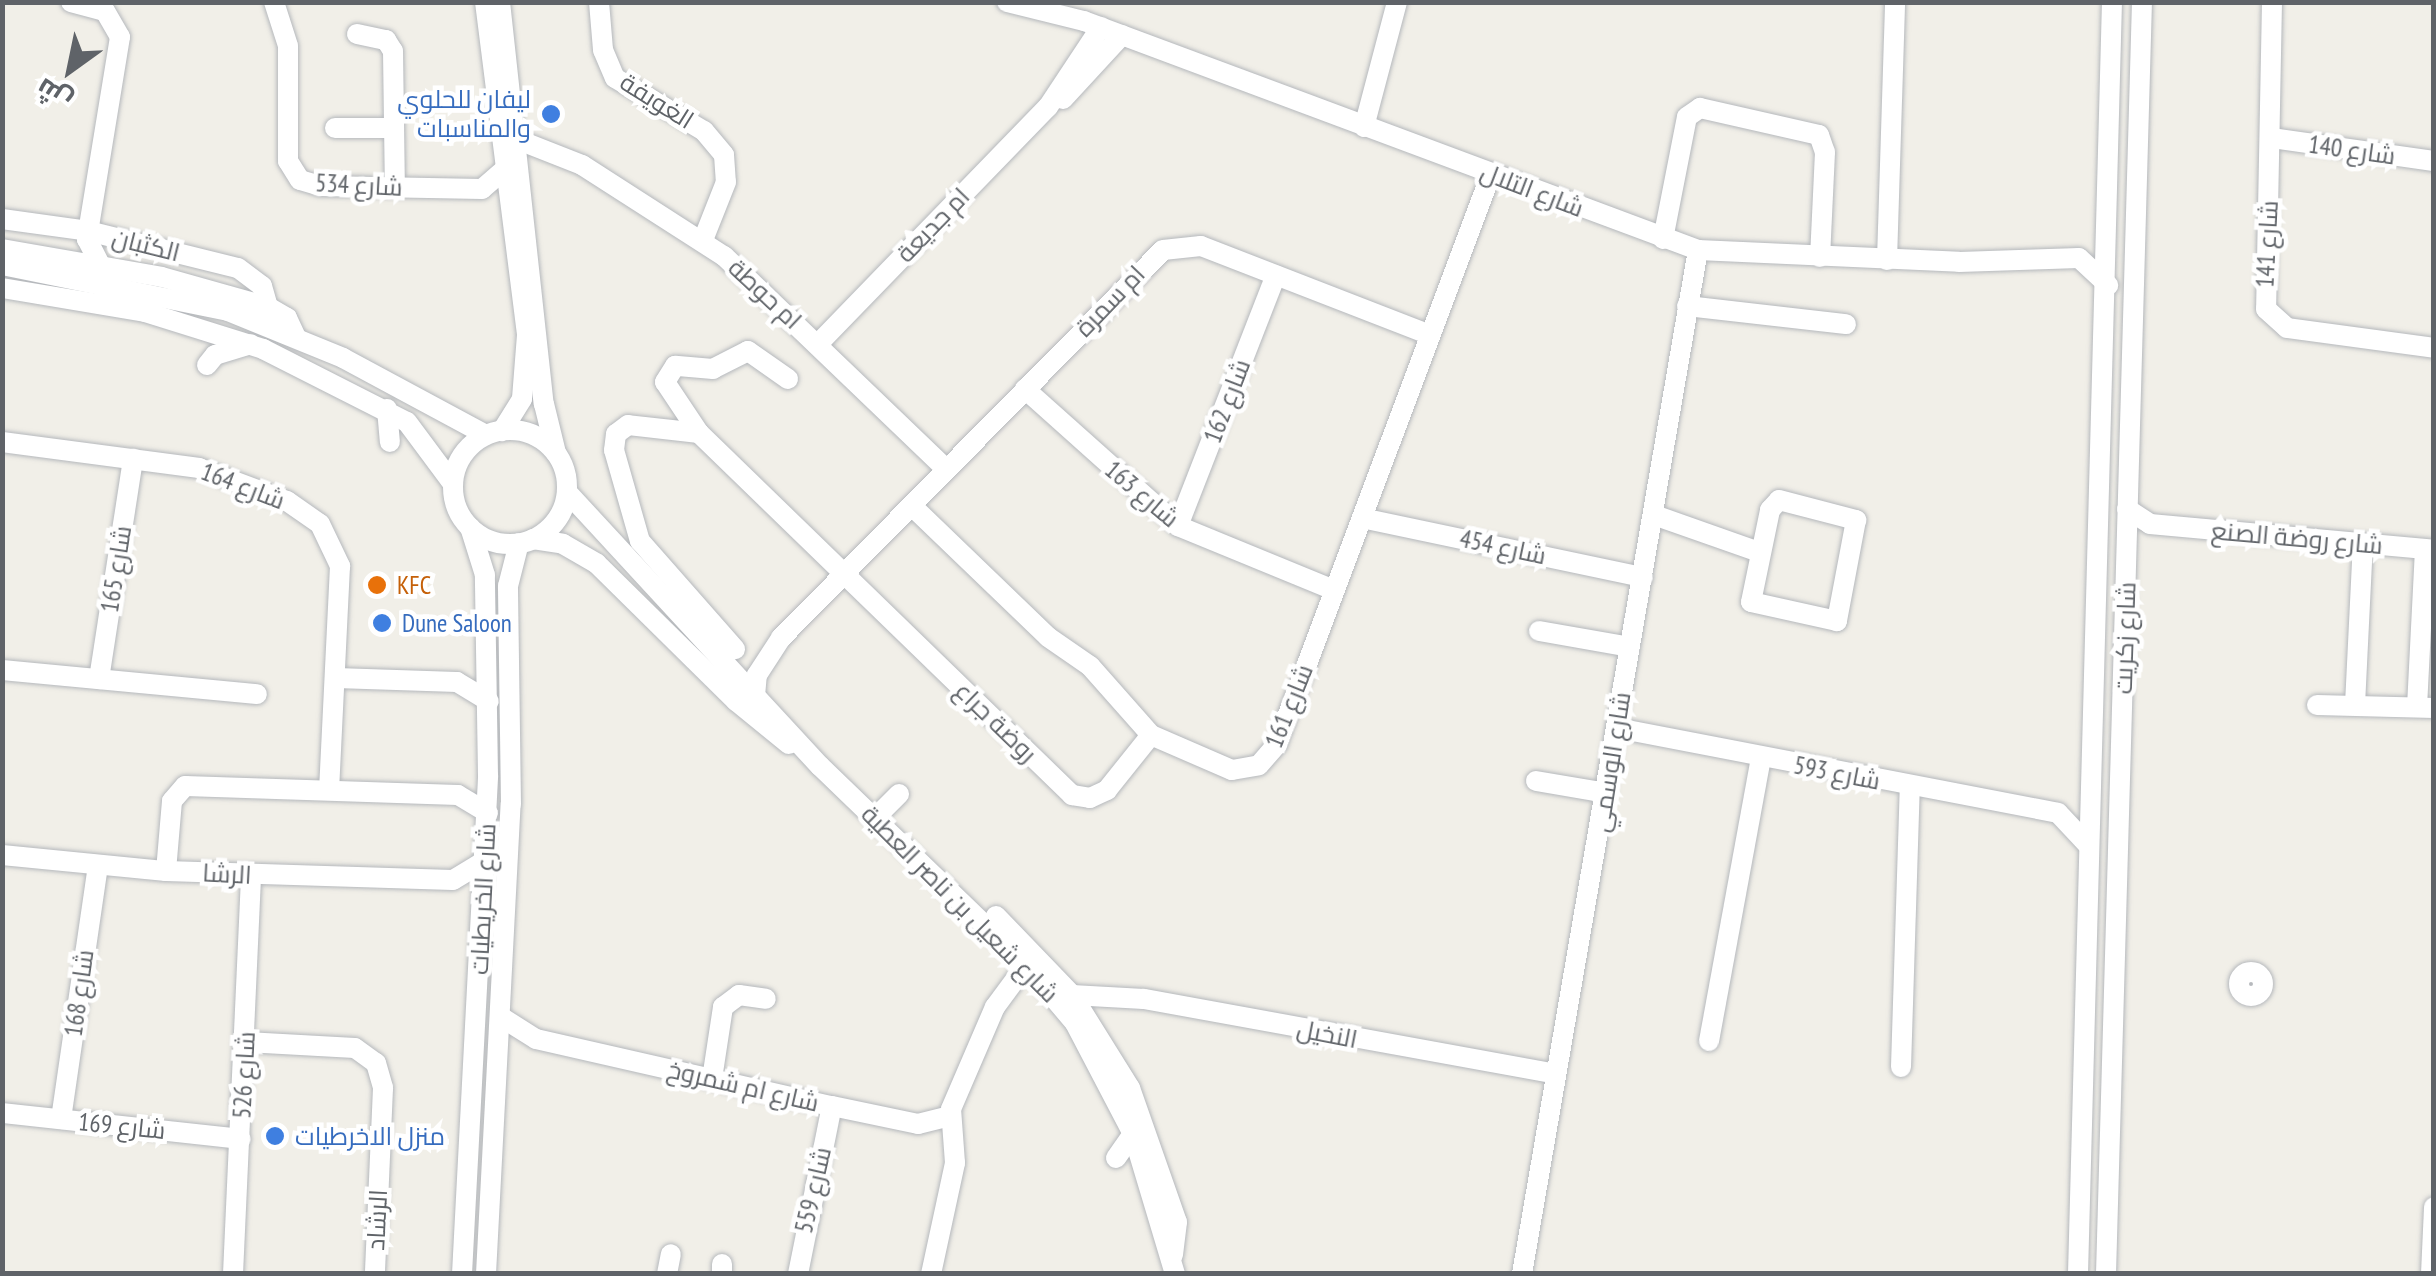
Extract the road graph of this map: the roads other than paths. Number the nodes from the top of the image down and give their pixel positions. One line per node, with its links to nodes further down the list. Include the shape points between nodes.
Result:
1 (70, 2): 30 (street, via 104,11 120,38)
2 (274, 2): 25 (street, شارع 534, via 288,46 290,168 314,186)
3 (485, 2): 24 (street)
4 (500, 2): 20 (street)
5 (599, 2): 32 (street, الغويفة, via 603,50 615,78 712,137 727,173)
6 (1007, 2): 12 (street, شارع التلال)
7 (1397, 2): 16 (street)
8 (1895, 2): 38 (street)
9 (2112, 2): 29 (street, شارع زكريت)
10 (2142, 2): 66 (street, شارع زكريت)
11 (2272, 2): 19 (street, شارع 141)
12 (1101, 27): 14 (street, شارع التلال); 15 (street, ام جديعة)
13 (357, 34): 18 (street, via 392,47)
14 (1122, 36): 15 (street, ام جديعة, via 1076,89); 16 (street, شارع التلال)
15 (1048, 107): 50 (street, ام جديعة)
16 (1364, 126): 23 (street, شارع التلال)
17 (336, 128): 18 (street)
18 (394, 128): 25 (street)
19 (2272, 138): 22 (street, شارع 140); 51 (street, شارع 141, via 2264,294 2270,315 2287,328)
20 (516, 139): 21 (street, ام حوطة); 24 (street)
21 (556, 157): 24 (street); 32 (street, ام حوطة, via 582,165)
22 (2434, 161)
23 (1491, 174): 31 (street, شارع التلال); 47 (street)
24 (513, 176): 26 (street); 27 (street); 60 (street)
25 (395, 188): 26 (street, شارع 534)
26 (482, 189): 27 (street)
27 (510, 208): 56 (street, via 527,353 522,399)
28 (2, 220): 30 (street, الكثبان)
29 (2108, 232): 37 (street); 42 (street, شارع زكريت)
30 (87, 235): 36 (street); 40 (street); 45 (street, الكثبان, via 238,268 262,286)
31 (1663, 238): 34 (street, شارع التلال); 35 (street, via 1688,117 1700,108 1819,135 1825,152)
32 (702, 240): 50 (street, ام حوطة)
33 (2, 249): 36 (street)
34 (1698, 250): 35 (street, شارع التلال); 44 (street, شارع الوسمي)
35 (1820, 257): 38 (street, شارع التلال)
36 (66, 258): 40 (street)
37 (2079, 258): 38 (street, شارع التلال); 42 (street)
38 (1887, 260)
39 (2, 265): 48 (street, via 152,290)
40 (100, 265): 45 (street)
41 (1276, 275): 47 (street, ام سمرة); 54 (street, ام سمرة, via 1200,246 1163,250); 69 (street, شارع 162)
42 (2108, 285): 101 (street, شارع زكريت)
43 (2, 288): 49 (street, via 145,312)
44 (1688, 306): 46 (street); 67 (street, شارع الوسمي)
45 (268, 307): 48 (street, الكثبان, via 287,318)
46 (1846, 324)
47 (1430, 335): 68 (street, شارع 161)
48 (296, 337): 56 (street)
49 (250, 344): 52 (street, via 215,355); 55 (street)
50 (818, 344): 62 (street, ام حوطة)
51 (2434, 348)
52 (207, 365)
53 (788, 379): 57 (street, via 752,351 713,369 671,369 669,394)
54 (1025, 389): 62 (street, ام سمرة); 69 (street, شارع 163)
55 (387, 409): 59 (street); 63 (street, via 421,435)
56 (494, 433): 60 (street, via 532,434); 63 (street, via 466,452)
57 (699, 433): 77 (street, via 636,424 616,434); 78 (street)
58 (2, 442): 61 (street, شارع 164)
59 (390, 442)
60 (556, 454): 64 (street)
61 (133, 458): 87 (street, شارع 164, via 218,473 299,507 320,524 340,566); 88 (street, شارع 165)
62 (946, 469): 65 (street, ام سمرة)
63 (453, 484): 71 (street)
64 (567, 492): 72 (street, via 560,517); 77 (street)
65 (912, 508): 78 (street, ام سمرة); 97 (street, شارع 161, via 1048,637 1090,666)
66 (2128, 509): 70 (street, شارع روضة الصنع); 76 (street, شارع زكريت)
67 (1654, 515): 75 (street); 79 (street, شارع الوسمي)
68 (1362, 518): 79 (street, شارع 454); 80 (street, شارع 161)
69 (1178, 526): 80 (street, شارع 163)
70 (2161, 526): 73 (street, شارع روضة الصنع); 76 (street)
71 (470, 527): 72 (street, via 492,541); 85 (street, شارع الخريطيات, via 485,576)
72 (526, 542): 99 (street, شارع شعيل بن ناصر العطية, via 562,544 597,564 736,701); 124 (street, شارع الخريطيات, via 508,586 511,804)
73 (2363, 544): 74 (street, شارع روضة الصنع); 94 (street)
74 (2429, 550): 95 (street)
75 (1758, 552): 75 (street, via 1753,605 1831,623 1839,619 1858,527 1851,514 1779,500)
76 (2128, 557): 155 (street, شارع زكريت)
77 (645, 565): 84 (street, شارع شعيل بن ناصر العطية)
78 (844, 574): 82 (street, ام سمرة); 97 (street, روضة جراع, via 1072,795 1090,798 1107,790)
79 (1644, 577): 83 (street, شارع الوسمي)
80 (1334, 590): 97 (street, شارع 161, via 1276,744 1259,766 1232,770)
81 (1539, 631): 83 (street)
82 (782, 638): 84 (street, ام سمرة); 91 (street, ام سمرة, via 756,675)
83 (1630, 647): 96 (street, شارع الوسمي)
84 (730, 657): 91 (street, شارع شعيل بن ناصر العطية)
85 (488, 662): 89 (street); 92 (street, شارع الخريطيات)
86 (2, 670): 88 (street)
87 (336, 678): 89 (street); 104 (street, شارع 164)
88 (99, 679): 90 (street)
89 (457, 682): 92 (street)
90 (258, 694)
91 (756, 696): 99 (street, شارع شعيل بن ناصر العطية)
92 (489, 701): 100 (street, شارع الخريطيات)
93 (2318, 704): 94 (street)
94 (2355, 706): 95 (street)
95 (2425, 708)
96 (1617, 728): 98 (street, شارع 593); 105 (street, شارع الوسمي)
97 (1150, 736)
98 (1760, 758): 103 (street, شارع 593); 127 (street)
99 (820, 766): 110 (street, شارع شعيل بن ناصر العطية)
100 (488, 776): 106 (street); 108 (street, شارع الخريطيات)
101 (2090, 777): 109 (street, via 2070,808); 111 (street, شارع زكريت)
102 (1536, 781): 105 (street)
103 (1910, 788): 109 (street, شارع 593); 130 (street)
104 (328, 790): 106 (street); 115 (street, via 180,788 172,801)
105 (1606, 793): 131 (street, شارع الوسمي)
106 (458, 794): 108 (street)
107 (898, 794): 110 (street)
108 (488, 813): 113 (street, شارع الخريطيات)
109 (2058, 814): 111 (street)
110 (875, 818): 118 (street, شارع شعيل بن ناصر العطية)
111 (2088, 845): 154 (street, شارع زكريت)
112 (2, 855): 114 (street, الرشا)
113 (485, 861): 117 (street); 119 (street, شارع الخريطيات)
114 (98, 866): 115 (street, الرشا); 136 (street, شارع 168)
115 (166, 871): 116 (street, الرشا)
116 (251, 876): 117 (street, الرشا); 128 (street, شارع 526)
117 (453, 880): 119 (street)
118 (936, 887): 120 (street, شارع شعيل بن ناصر العطية); 121 (street, via 961,883)
119 (484, 900): 137 (street, شارع الخريطيات)
120 (1026, 965): 125 (street, شارع شعيل بن ناصر العطية); 135 (street, via 995,1008)
121 (1072, 996): 122 (street, النخيل); 125 (street)
122 (1100, 998): 125 (street); 131 (street, النخيل, via 1144,999)
123 (766, 999): 132 (street, via 739,995 723,1007)
124 (501, 1016): 126 (street, شارع ام شمروخ); 129 (street, شارع الخريطيات)
125 (1083, 1022): 139 (street, شارع شعيل بن ناصر العطية); 146 (street, via 1147,1126 1178,1229)
126 (536, 1039): 129 (street); 132 (street, شارع ام شمروخ)
127 (1709, 1041)
128 (246, 1042): 140 (street, شارع 526); 150 (street, الرشاد, via 355,1048 376,1063 384,1088)
129 (499, 1060): 138 (street, شارع الخريطيات)
130 (1901, 1068)
131 (1554, 1074): 153 (street, شارع الوسمي)
132 (712, 1079): 133 (street, شارع ام شمروخ)
133 (832, 1106): 135 (street, شارع ام شمروخ, via 918,1124); 151 (street, شارع 559)
134 (2, 1113): 136 (street, شارع 169)
135 (950, 1116): 152 (street, via 955,1163)
136 (61, 1119): 140 (street, شارع 169)
137 (470, 1127): 138 (street); 143 (street, شارع الخريطيات)
138 (494, 1128): 144 (street, شارع الخريطيات)
139 (1133, 1134): 141 (street); 146 (street, شارع شعيل بن ناصر العطية)
140 (241, 1138): 149 (street, شارع 526)
141 (1116, 1158)
142 (2434, 1207): 145 (street)
143 (465, 1220): 144 (street, via 472,1226); 147 (street, شارع الخريطيات)
144 (489, 1223): 148 (street, شارع الخريطيات)
145 (2433, 1252): 156 (street)
146 (1173, 1265)
147 (463, 1271): 148 (street, via 477,1262)
148 (486, 1272)
149 (233, 1274)
150 (375, 1274)
151 (798, 1274)
152 (931, 1274)
153 (1522, 1274)
154 (2078, 1274)
155 (2106, 1274)
156 (2432, 1274)

